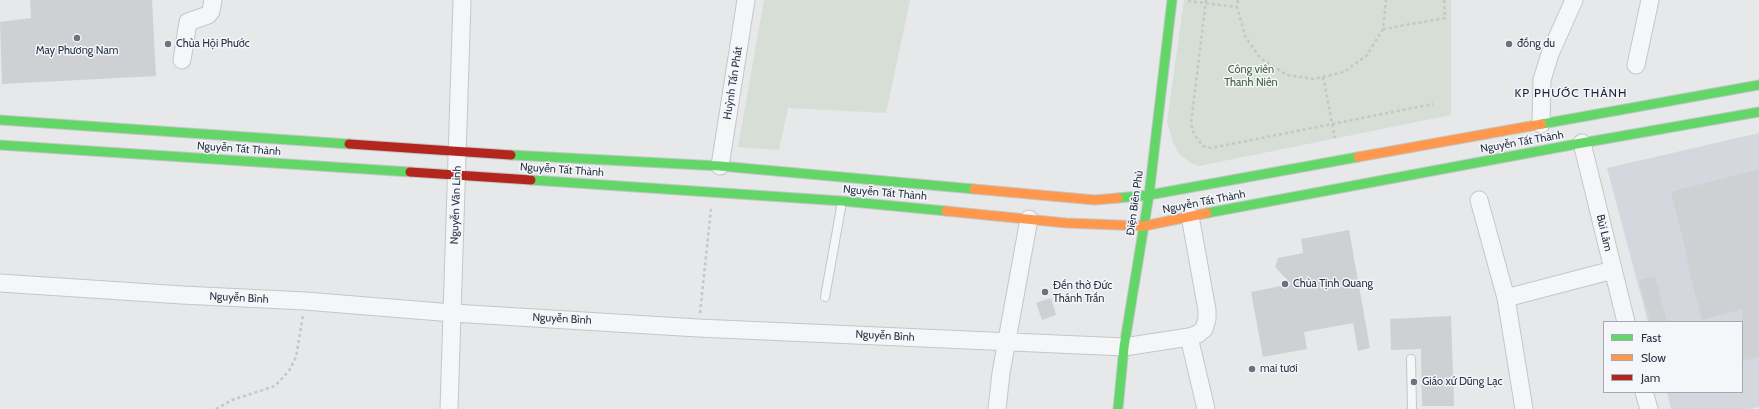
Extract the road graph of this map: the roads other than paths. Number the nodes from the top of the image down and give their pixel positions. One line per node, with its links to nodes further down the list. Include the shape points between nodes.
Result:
1 (213, 0): 7 (street, via 208,15 188,22)
2 (462, 0): 15 (street, Nguyễn Văn Linh)
3 (746, 0): 16 (street, Huỳnh Tấn Phát)
4 (1172, 0): 18 (main road, Điện Biên Phủ)
5 (1574, 0): 12 (street, via 1550,54 1542,80)
6 (1650, 0): 8 (street)
7 (182, 60)
8 (1636, 65)
9 (1759, 85): 12 (main road, Nguyễn Tất Thành)
10 (1759, 112): 13 (main road, Nguyễn Tất Thành)
11 (0, 120): 15 (main road, Nguyễn Tất Thành)
12 (1541, 124): 18 (main road, Nguyễn Tất Thành)
13 (1582, 143): 21 (main road, Nguyễn Tất Thành); 24 (street, Bùi Lâm)
14 (0, 145): 17 (main road, Nguyễn Tất Thành)
15 (458, 152): 16 (main road, Nguyễn Tất Thành); 17 (street, Nguyễn Văn Linh)
16 (720, 166): 18 (main road, Nguyễn Tất Thành, via 1095,200)
17 (458, 176): 20 (main road, Nguyễn Tất Thành); 28 (street, Nguyễn Văn Linh)
18 (1149, 195): 23 (main road, Điện Biên Phủ)
19 (1480, 200): 27 (street)
20 (842, 201): 22 (main road, Nguyễn Tất Thành); 26 (lane)
21 (1190, 216): 23 (main road, Nguyễn Tất Thành); 30 (street, via 1207,319 1204,329)
22 (1029, 219): 23 (main road, Nguyễn Tất Thành); 31 (street)
23 (1144, 226): 32 (main road, Điện Biên Phủ)
24 (1612, 270): 27 (street); 29 (street, Bùi Lâm)
25 (0, 283): 28 (street, Nguyễn Bình, via 305,301)
26 (825, 298)
27 (1506, 298): 40 (street)
28 (453, 313): 31 (street, Nguyễn Bình, via 698,328); 35 (street, Nguyễn Văn Linh)
29 (1626, 321)
30 (1189, 337): 32 (street, Nguyễn Bình); 38 (street)
31 (1007, 342): 32 (street, Nguyễn Bình); 36 (street)
32 (1124, 347): 37 (main road, Điện Biên Phủ)
33 (1411, 359): 39 (lane)
34 (1644, 393): 41 (street)
35 (449, 409)
36 (997, 409)
37 (1118, 409)
38 (1206, 409)
39 (1412, 409)
40 (1524, 409)
41 (1649, 409)

